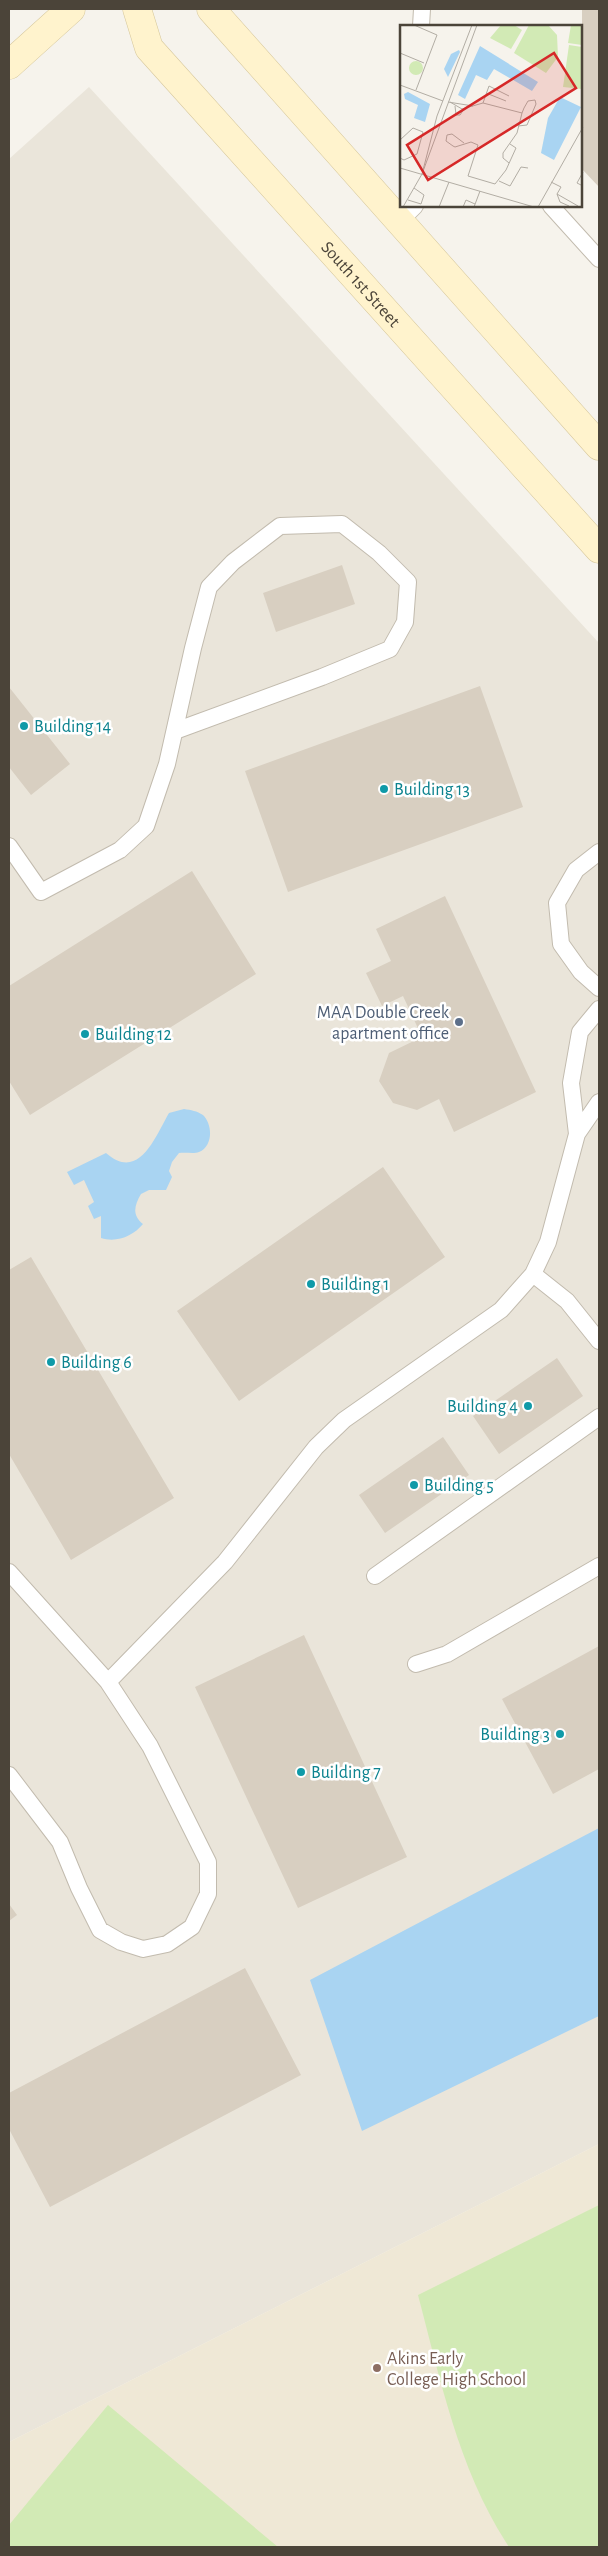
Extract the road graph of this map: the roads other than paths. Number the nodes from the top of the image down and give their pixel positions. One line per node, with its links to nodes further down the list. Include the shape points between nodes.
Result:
1 (71, 9): 6 (main road)
2 (138, 9): 12 (main road, South 1st Street, via 149,48)
3 (210, 9): 7 (main road)
4 (422, 9): 5 (lane)
5 (421, 25)
6 (9, 65)
7 (400, 206)
8 (553, 208): 10 (lane)
9 (407, 213): 11 (main road)
10 (599, 259)
11 (599, 446)
12 (599, 549)
13 (174, 731): 13 (lane, via 209,587 233,562 280,526 342,524 379,553 408,582 405,622 390,649 322,678); 14 (lane, via 167,764 146,826 120,850 41,892)
14 (9, 846)
15 (599, 852): 16 (lane, via 576,870 557,903 561,944 581,972)
16 (599, 988)
17 (599, 1009): 19 (lane, via 580,1032 571,1082)
18 (599, 1102): 19 (lane)
19 (577, 1134): 20 (lane, via 548,1242)
20 (533, 1274): 21 (lane, via 568,1301); 27 (lane, via 501,1310 344,1420 316,1447 225,1562)
21 (599, 1341)
22 (599, 1417): 25 (lane)
23 (599, 1566): 26 (lane, via 447,1654)
24 (9, 1572): 27 (lane)
25 (375, 1576)
26 (416, 1664)
27 (108, 1682): 28 (lane, via 150,1746 208,1862 208,1894 192,1927 167,1944 143,1948 121,1942 100,1930 60,1842)
28 (9, 1775)

